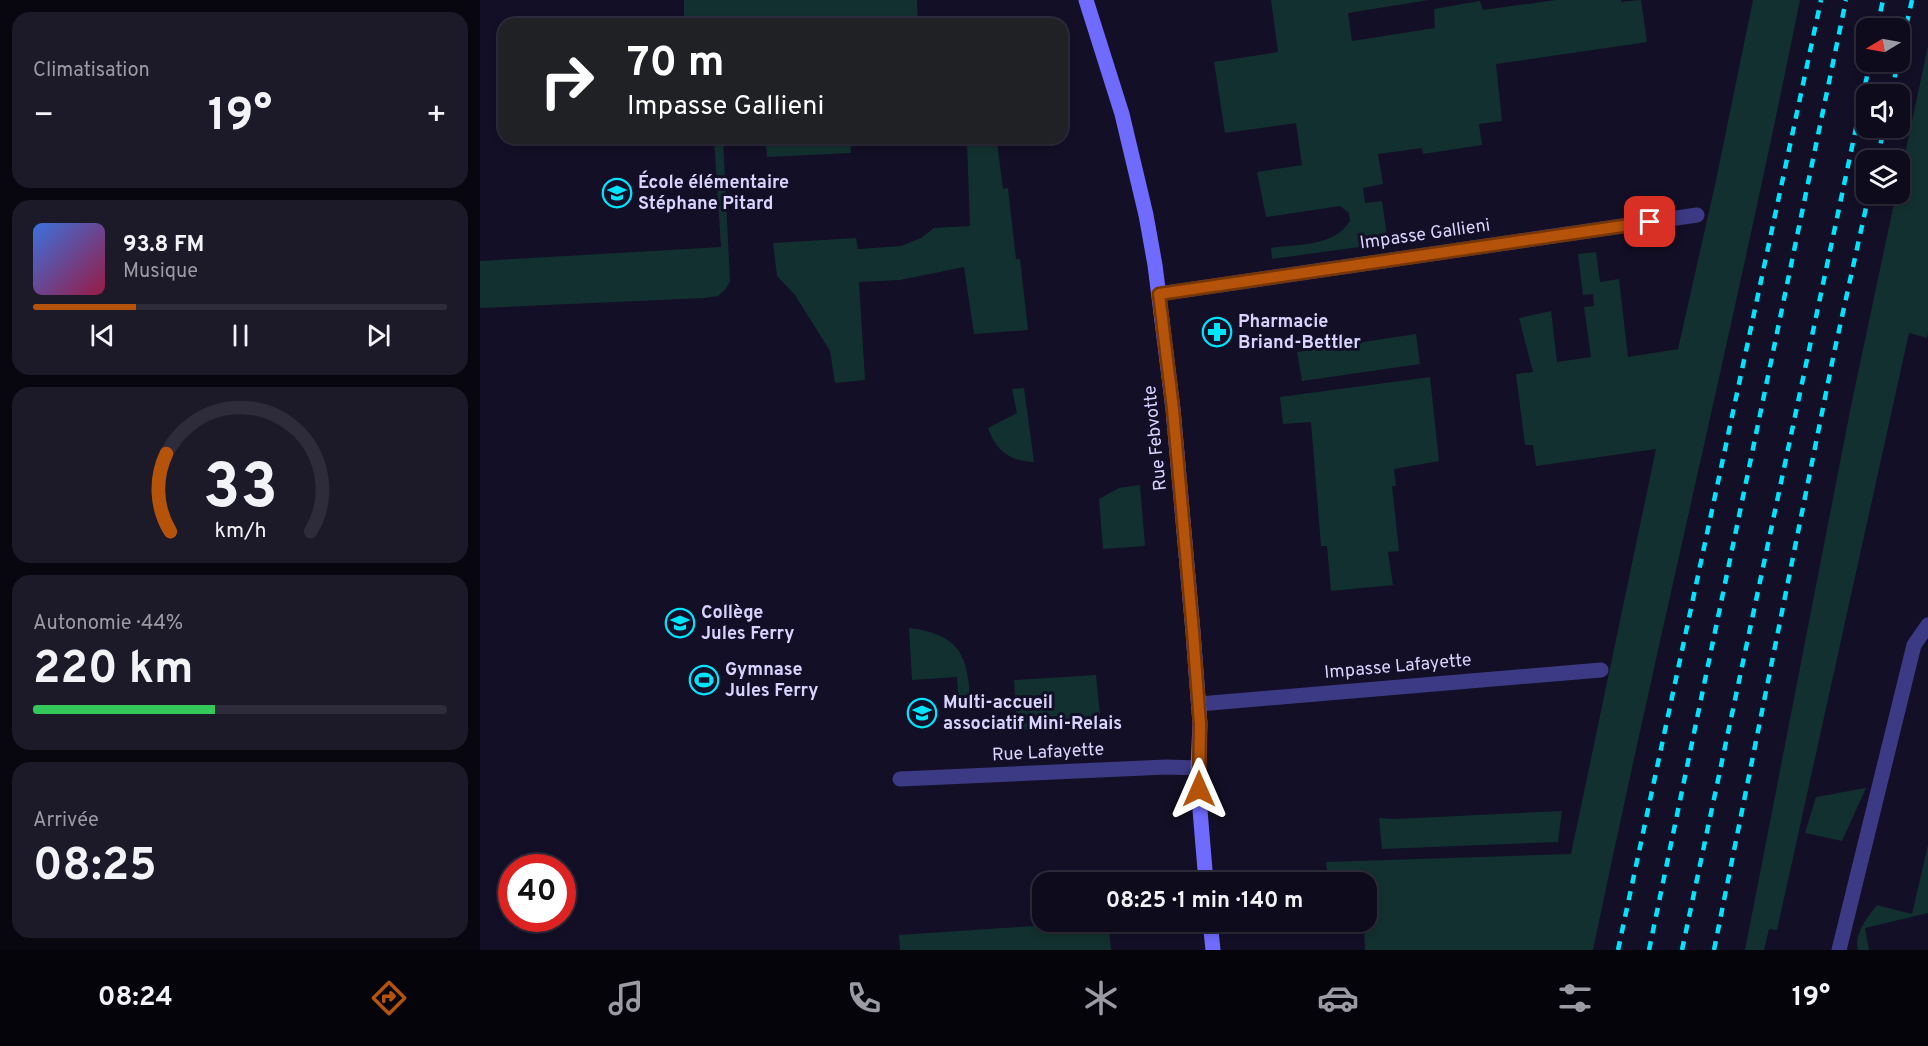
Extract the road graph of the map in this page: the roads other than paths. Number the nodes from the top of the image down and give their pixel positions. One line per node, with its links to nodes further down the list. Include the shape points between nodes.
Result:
1 (1086, 0): 3 (street, Rue Febvotte, via 1122,114 1146,215)
2 (1696, 215): 3 (street, Impasse Gallieni)
3 (1159, 294): 6 (street, Rue Febvotte)
4 (1928, 625): 12 (street, via 1914,645)
5 (1601, 670): 6 (street, Impasse Lafayette)
6 (1199, 704): 7 (street, Rue Febvotte)
7 (1198, 768): 8 (street, Rue Lafayette, via 1166,766); 9 (street, Rue Febvotte)
8 (900, 779)
9 (1205, 872)
10 (1211, 932): 11 (street)
11 (1213, 950)
12 (1839, 950)

